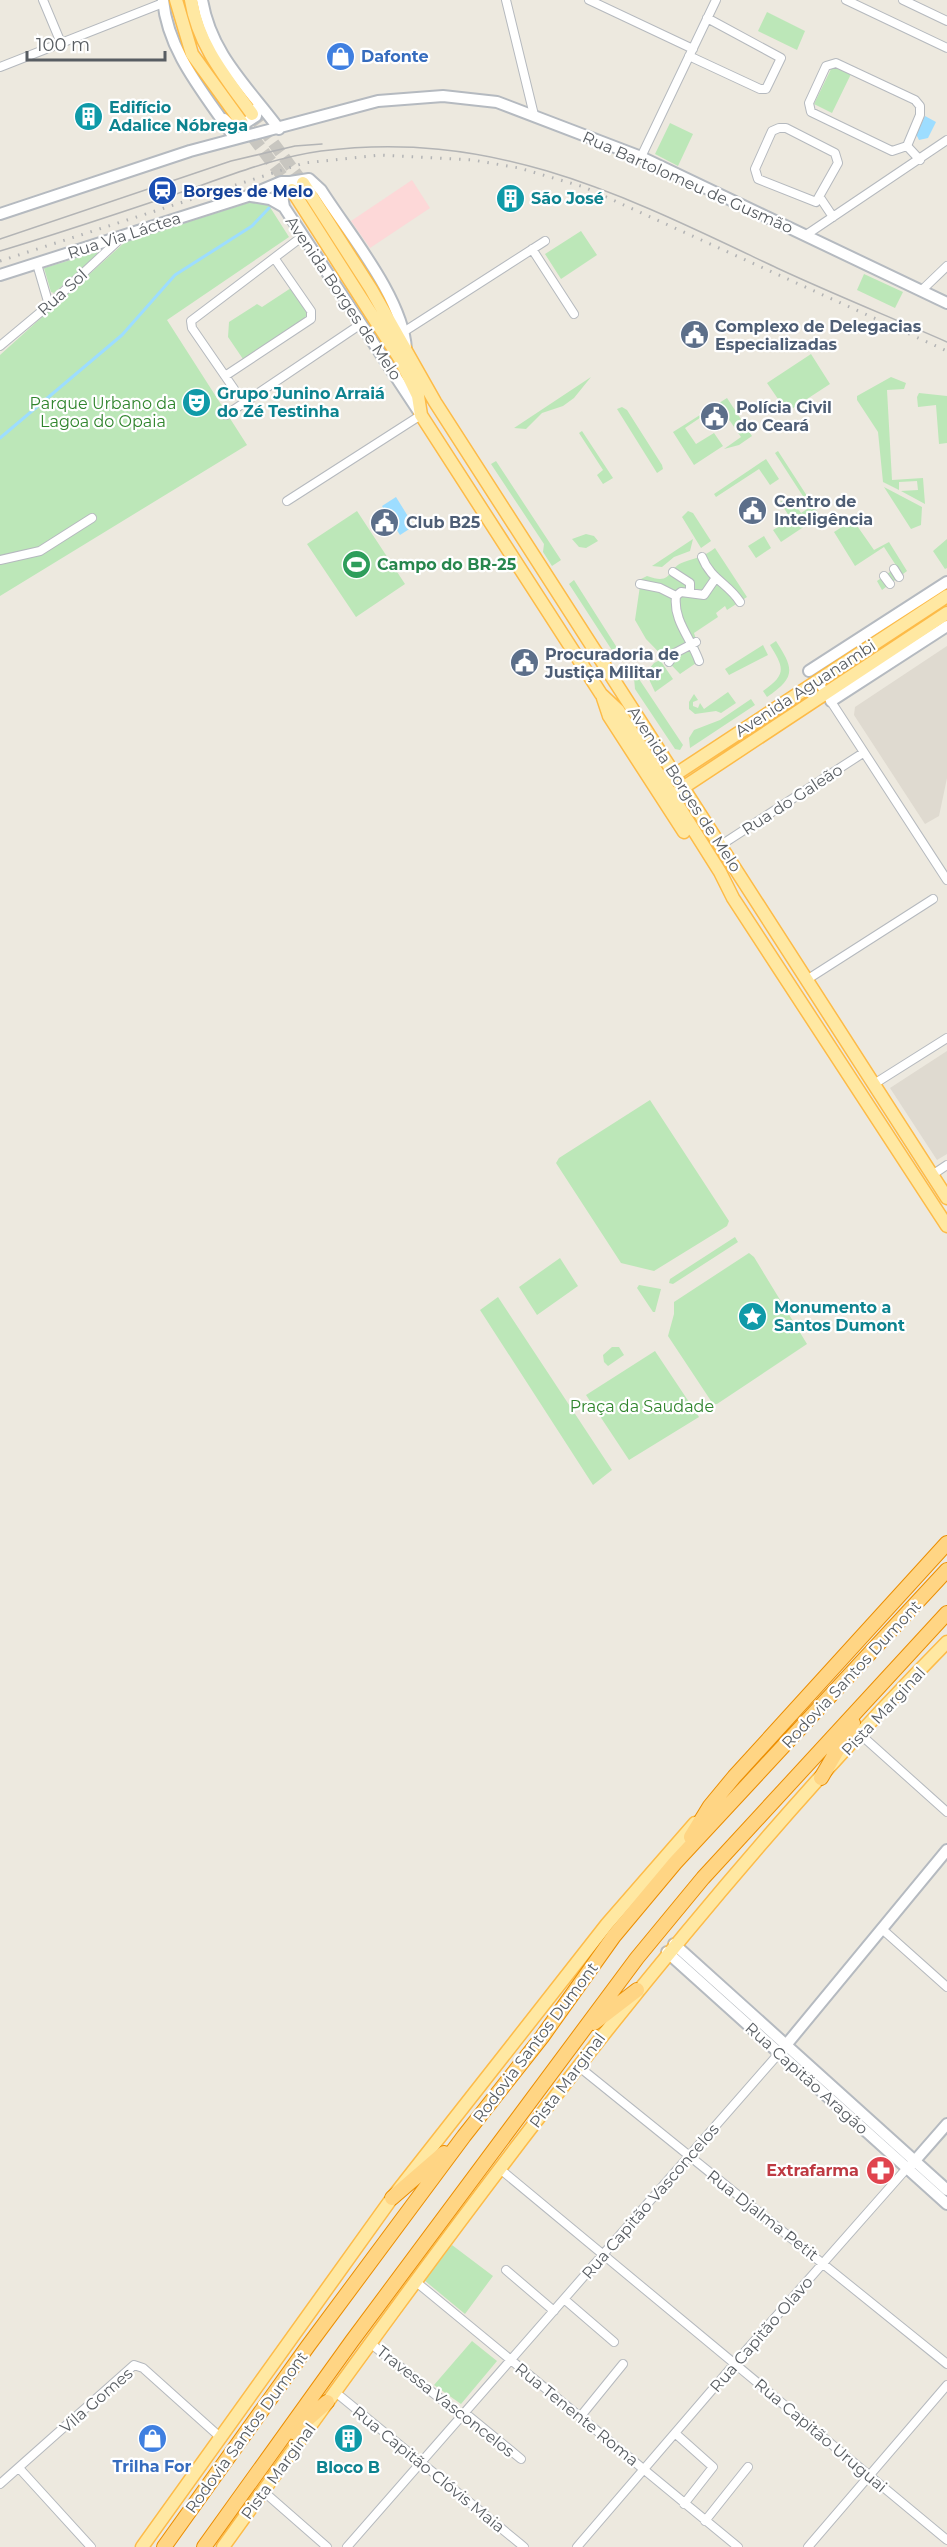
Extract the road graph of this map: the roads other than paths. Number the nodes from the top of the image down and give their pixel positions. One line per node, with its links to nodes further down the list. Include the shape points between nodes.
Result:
1 (43, 0): 13 (street)
2 (176, 0): 21 (main road, via 192,54)
3 (191, 0): 19 (main road, via 207,49)
4 (202, 0): 17 (street, via 209,33 218,50)
5 (506, 0): 20 (street)
6 (589, 0): 15 (street)
7 (716, 0): 11 (street)
8 (846, 0): 14 (street)
9 (903, 0): 12 (street)
10 (163, 2): 13 (street); 18 (street, via 172,38 186,68)
11 (707, 18): 15 (street); 15 (street, via 781,58 770,84 760,89)
12 (947, 21)
13 (61, 43): 16 (street)
14 (947, 48)
15 (691, 52): 26 (street)
16 (0, 67)
17 (256, 98): 18 (street, via 256,116 239,127); 22 (street)
18 (218, 113): 23 (street)
19 (252, 114)
20 (534, 115): 22 (street, Rua Bartolomeu de Gusmão, via 497,102 419,96 378,101); 26 (street, Rua Bartolomeu de Gusmão)
21 (242, 123)
22 (279, 129): 23 (street, Rua Bartolomeu de Gusmão)
23 (235, 139): 33 (street, Rua Bartolomeu de Gusmão)
24 (947, 140): 27 (street)
25 (907, 146): 25 (street, via 920,115 915,100 836,63 826,66 808,103 812,112 892,151); 27 (street)
26 (641, 157): 35 (street, Rua Bartolomeu de Gusmão)
27 (920, 160): 34 (street)
28 (303, 183): 51 (main road, Avenida Borges de Melo)
29 (286, 184): 30 (street, Rua Via Láctea); 32 (street, Avenida Borges de Melo); 49 (street, Avenida Borges de Melo, via 309,179 321,190 397,308); 55 (main road, Avenida Borges de Melo, via 400,359 418,396)
30 (248, 196): 32 (street, via 266,198); 36 (street, Rua Via Láctea)
31 (820, 199): 31 (street, via 838,158 835,153 786,128 772,131 755,169 758,179 811,202); 34 (street)
32 (284, 207): 37 (street, Avenida Borges de Melo)
33 (0, 214)
34 (833, 217): 35 (street)
35 (806, 235): 44 (street, Rua Bartolomeu de Gusmão)
36 (122, 237): 41 (street, Rua Via Láctea); 46 (street, Rua Sol)
37 (303, 237): 40 (street); 48 (street, Avenida Borges de Melo)
38 (545, 241): 39 (street)
39 (532, 249): 47 (street); 49 (street)
40 (275, 259): 52 (street, via 190,323); 52 (street, via 311,311 311,319)
41 (37, 264): 43 (street, Rua Via Láctea); 46 (street)
42 (947, 266): 44 (street)
43 (0, 275)
44 (922, 290): 45 (street, Rua Bartolomeu de Gusmão)
45 (947, 303)
46 (49, 306): 50 (street, Rua Sol)
47 (574, 314)
48 (361, 324): 54 (street); 55 (street, Avenida Borges de Melo)
49 (405, 331): 51 (street, Avenida Borges de Melo)
50 (0, 346)
51 (406, 349): 58 (main road, Avenida Borges de Melo)
52 (225, 376): 53 (street)
53 (234, 389)
54 (226, 415)
55 (421, 415): 56 (main road, Avenida Borges de Melo); 57 (street)
56 (476, 500): 58 (main road, via 500,523 508,523); 60 (main road, Avenida Borges de Melo)
57 (287, 501)
58 (509, 517): 63 (main road, Avenida Borges de Melo)
59 (92, 518): 62 (street, via 40,551)
60 (502, 540): 63 (main road, via 515,538); 73 (main road, Avenida Borges de Melo)
61 (702, 557): 68 (street)
62 (0, 560)
63 (538, 562): 69 (main road, Avenida Borges de Melo)
64 (894, 569): 67 (street)
65 (674, 572): 74 (street, via 690,583)
66 (884, 576): 72 (street)
67 (899, 577)
68 (715, 579): 74 (street, via 704,595); 77 (street)
69 (550, 580): 73 (street); 88 (main road, Avenida Borges de Melo)
70 (947, 582): 84 (street, Avenida Aguanambi)
71 (640, 584): 75 (street)
72 (890, 584)
73 (534, 590): 85 (main road, Avenida Borges de Melo)
74 (690, 593): 75 (street)
75 (676, 596): 80 (street, via 677,615)
76 (947, 596): 84 (main road, Avenida Aguanambi)
77 (740, 602)
78 (947, 613): 81 (main road, Avenida Aguanambi)
79 (947, 626): 81 (street, Avenida Aguanambi)
80 (695, 643): 82 (street); 83 (street, via 675,653)
81 (894, 655): 86 (main road, Avenida Aguanambi)
82 (699, 661)
83 (669, 662)
84 (813, 676): 86 (street); 88 (main road, Avenida Aguanambi)
85 (601, 694): 89 (main road, Avenida Borges de Melo, via 618,710); 94 (main road, Avenida Borges de Melo, via 609,716 659,794)
86 (829, 697): 87 (street); 90 (main road, Avenida Aguanambi)
87 (863, 753): 92 (street, Rua do Galeão); 93 (street)
88 (675, 774): 89 (main road, Avenida Aguanambi); 90 (main road, Avenida Borges de Melo)
89 (663, 782): 91 (main road, Avenida Borges de Melo)
90 (684, 787): 91 (main road, Avenida Aguanambi); 92 (main road, Avenida Borges de Melo)
91 (672, 795): 94 (main road, Avenida Borges de Melo)
92 (721, 845): 96 (main road, Avenida Borges de Melo)
93 (947, 880)
94 (733, 898): 96 (main road, via 762,932 769,933); 97 (main road, Avenida Borges de Melo)
95 (933, 899): 98 (street)
96 (773, 926): 98 (main road, Avenida Borges de Melo)
97 (770, 954): 98 (main road, via 768,949 774,945); 101 (main road, Avenida Borges de Melo)
98 (805, 975): 100 (main road, Avenida Borges de Melo)
99 (947, 1038): 100 (street)
100 (874, 1084): 102 (main road, Avenida Borges de Melo)
101 (857, 1089): 102 (main road, via 870,1092); 106 (main road, Avenida Borges de Melo)
102 (892, 1113): 104 (main road, Avenida Borges de Melo)
103 (947, 1165): 104 (street)
104 (932, 1175): 105 (main road, Avenida Borges de Melo)
105 (947, 1198)
106 (947, 1226)
107 (947, 1543): 114 (highway)
108 (943, 1575): 117 (highway, Rodovia Santos Dumont)
109 (947, 1613): 111 (highway, Rodovia Santos Dumont)
110 (947, 1642): 112 (main road, Pista Marginal)
111 (867, 1700): 113 (highway); 122 (highway, Rodovia Santos Dumont, via 703,1878)
112 (861, 1735): 113 (main road, Pista Marginal); 115 (street)
113 (821, 1778): 119 (main road, Pista Marginal)
114 (710, 1806): 117 (highway); 131 (main road, via 607,1924)
115 (947, 1812)
116 (947, 1850): 118 (street, Rua Capitão Vasconcelos)
117 (675, 1863): 126 (highway, Rodovia Santos Dumont, via 614,1936)
118 (882, 1929): 120 (street); 123 (street, Rua Capitão Vasconcelos)
119 (671, 1948): 121 (main road, Pista Marginal); 123 (street, Rua Capitão Aragão)
120 (947, 1988)
121 (637, 1990): 122 (highway); 124 (main road, Pista Marginal)
122 (581, 2034): 151 (highway, Rodovia Santos Dumont)
123 (782, 2049): 127 (street, Rua Capitão Vasconcelos); 128 (street, Rua Capitão Aragão)
124 (578, 2066): 127 (street, Rua Djalma Petit); 129 (main road, Pista Marginal)
125 (947, 2124): 128 (street, Rua Capitão Olavo)
126 (464, 2136): 131 (highway); 165 (highway, Rodovia Santos Dumont)
127 (688, 2156): 133 (street, Rua Capitão Vasconcelos); 134 (street, Rua Djalma Petit)
128 (911, 2165): 130 (street, Rua Capitão Aragão); 132 (street, Rua Capitão Aragão); 134 (street, Rua Capitão Olavo)
129 (500, 2169): 133 (street, Rua Capitão Uruguai); 136 (main road, Pista Marginal)
130 (947, 2190)
131 (392, 2198): 150 (main road)
132 (947, 2204)
133 (604, 2255): 137 (street, Rua Capitão Vasconcelos); 142 (street, Rua Capitão Uruguai)
134 (823, 2262): 142 (street, Rua Capitão Olavo); 144 (street, Rua Djalma Petit)
135 (506, 2270): 138 (street)
136 (416, 2281): 140 (main road, Pista Marginal); 141 (street, Rua Tenente Roma)
137 (564, 2299): 138 (street, Rua Capitão Vasconcelos); 139 (street)
138 (554, 2311): 141 (street, Rua Capitão Vasconcelos)
139 (614, 2342)
140 (370, 2343): 146 (main road, Pista Marginal); 147 (street, Travessa Vasconcelos)
141 (510, 2360): 147 (street, Rua Capitão Vasconcelos); 148 (street, Rua Tenente Roma)
142 (735, 2363): 149 (street, Rua Capitão Olavo); 157 (street, Rua Capitão Uruguai)
143 (623, 2364): 148 (street)
144 (947, 2364)
145 (947, 2385): 157 (street)
146 (331, 2397): 151 (highway); 153 (street, Rua Capitão Clóvis Maia); 159 (main road, Pista Marginal)
147 (461, 2415): 152 (street, Travessa Vasconcelos, via 470,2417); 153 (street, Rua Capitão Vasconcelos)
148 (580, 2417): 156 (street, Rua Tenente Roma)
149 (676, 2433): 156 (street, Rua Capitão Olavo); 160 (street, via 713,2467)
150 (220, 2437): 155 (street, Vila Gomes, via 143,2368 134,2365); 164 (main road)
151 (274, 2450): 166 (highway, Rodovia Santos Dumont)
152 (521, 2459)
153 (421, 2463): 169 (street, Rua Capitão Vasconcelos); 170 (street, Rua Capitão Clóvis Maia)
154 (748, 2467): 161 (street)
155 (19, 2468): 158 (street, Vila Gomes); 163 (street)
156 (645, 2469): 160 (street, Rua Tenente Roma); 171 (street, Rua Capitão Olavo)
157 (869, 2475): 162 (street, Rua Capitão Uruguai); 173 (street)
158 (0, 2484)
159 (263, 2492): 167 (main road, Pista Marginal); 168 (street)
160 (684, 2504): 161 (street, Rua Tenente Roma)
161 (705, 2521): 172 (street, Rua Tenente Roma)
162 (947, 2540)
163 (91, 2547)
164 (142, 2547)
165 (164, 2547)
166 (204, 2547)
167 (223, 2547)
168 (327, 2547)
169 (347, 2547)
170 (524, 2547)
171 (578, 2547)
172 (738, 2547)
173 (808, 2547)

